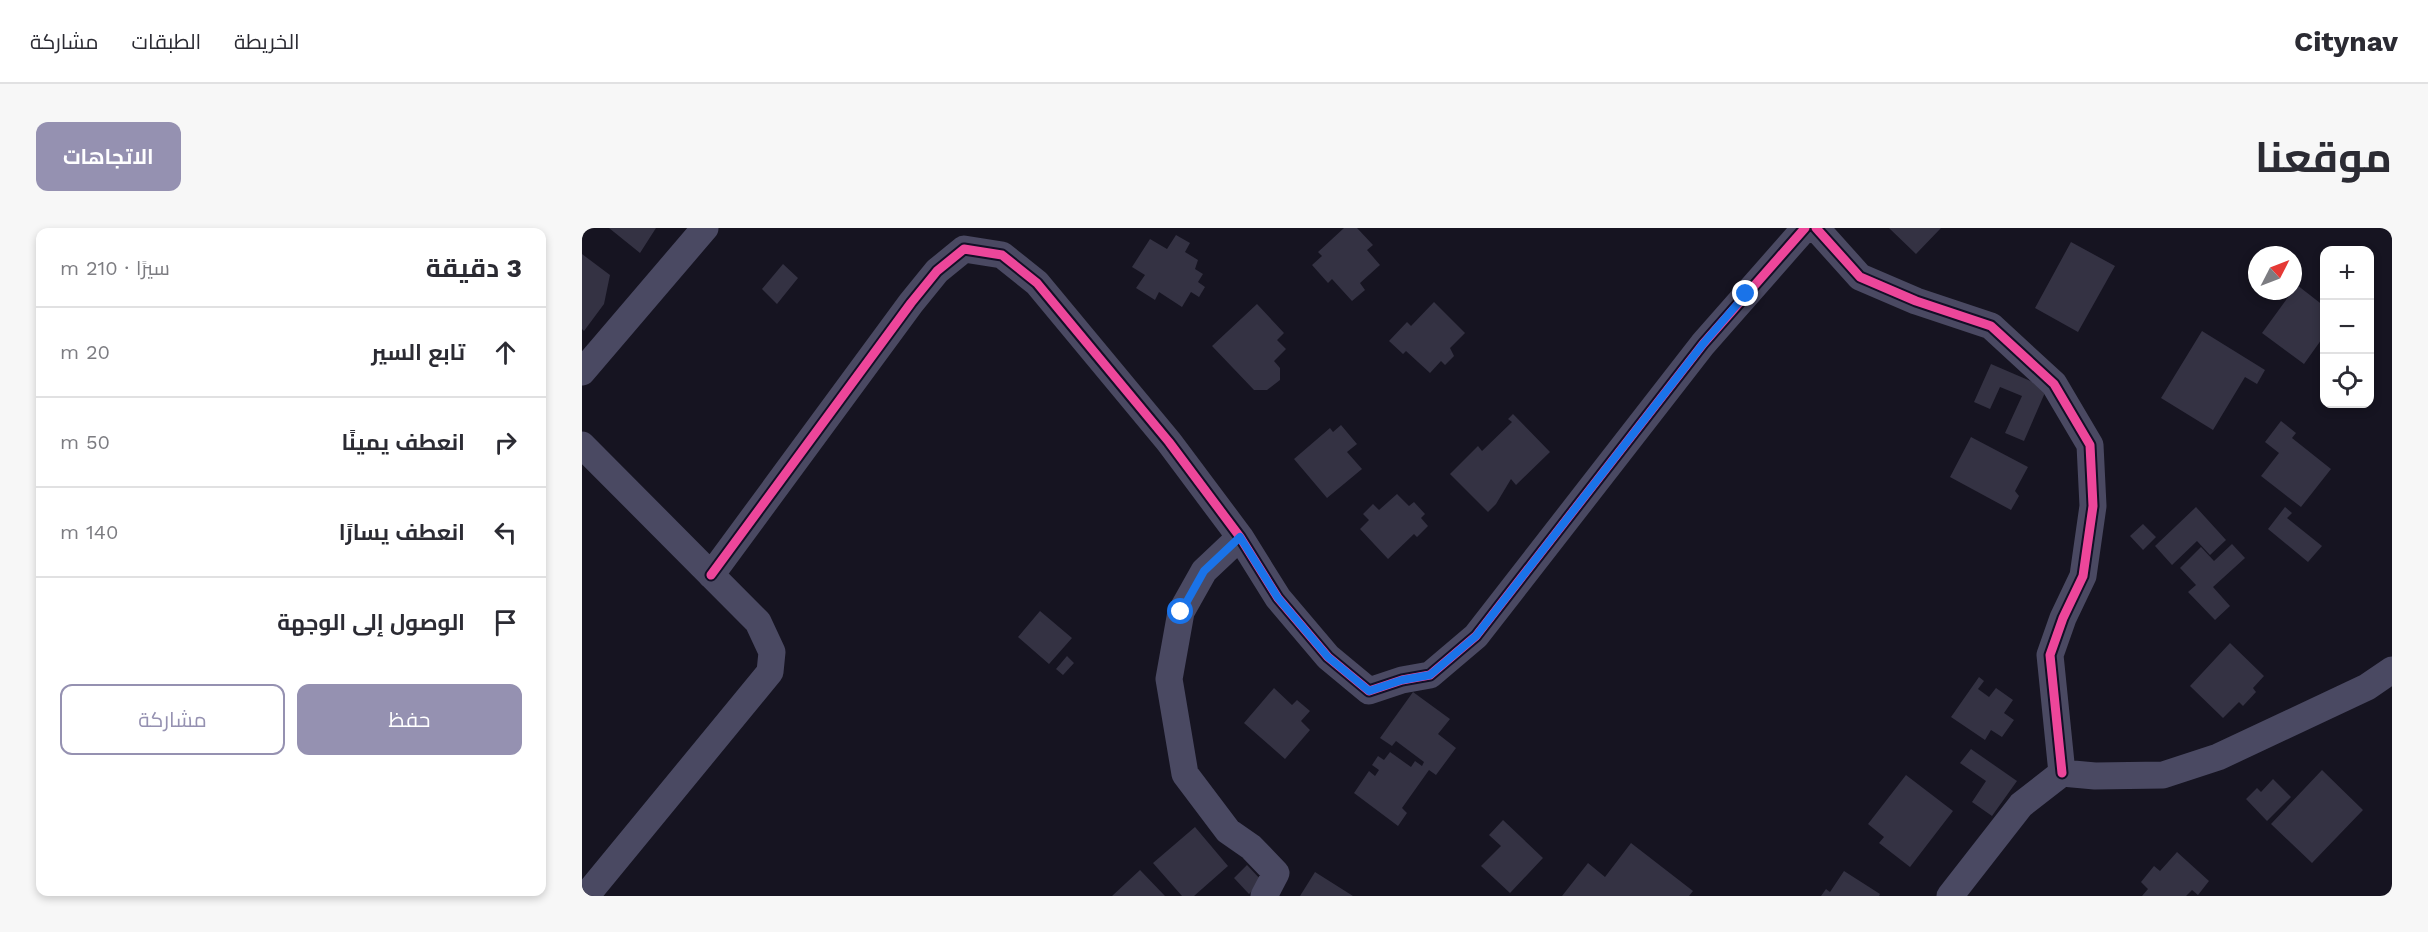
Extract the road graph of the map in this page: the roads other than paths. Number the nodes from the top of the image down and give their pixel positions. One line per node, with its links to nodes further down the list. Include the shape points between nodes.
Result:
1 (705, 228): 4 (street)
2 (1805, 228): 6 (street, via 1703,344 1476,636 1430,675 1369,691 1328,657 1286,607)
3 (1816, 228): 9 (street, via 1860,277 1991,326 2054,384 2090,445 2093,506 2084,576 2050,655)
4 (582, 372)
5 (582, 445): 7 (street)
6 (1240, 537): 7 (street, via 1169,441 1037,284 1002,255 964,249 937,271 911,303); 11 (street, via 1204,571 1181,612 1169,679 1185,774 1228,831 1276,873)
7 (711, 574): 10 (street, via 758,622 772,651 770,672)
8 (2392, 670): 9 (street, via 2367,687 2218,758 2163,775)
9 (2062, 773): 12 (street, via 2021,805)
10 (586, 896)
11 (1264, 896)
12 (1950, 896)

